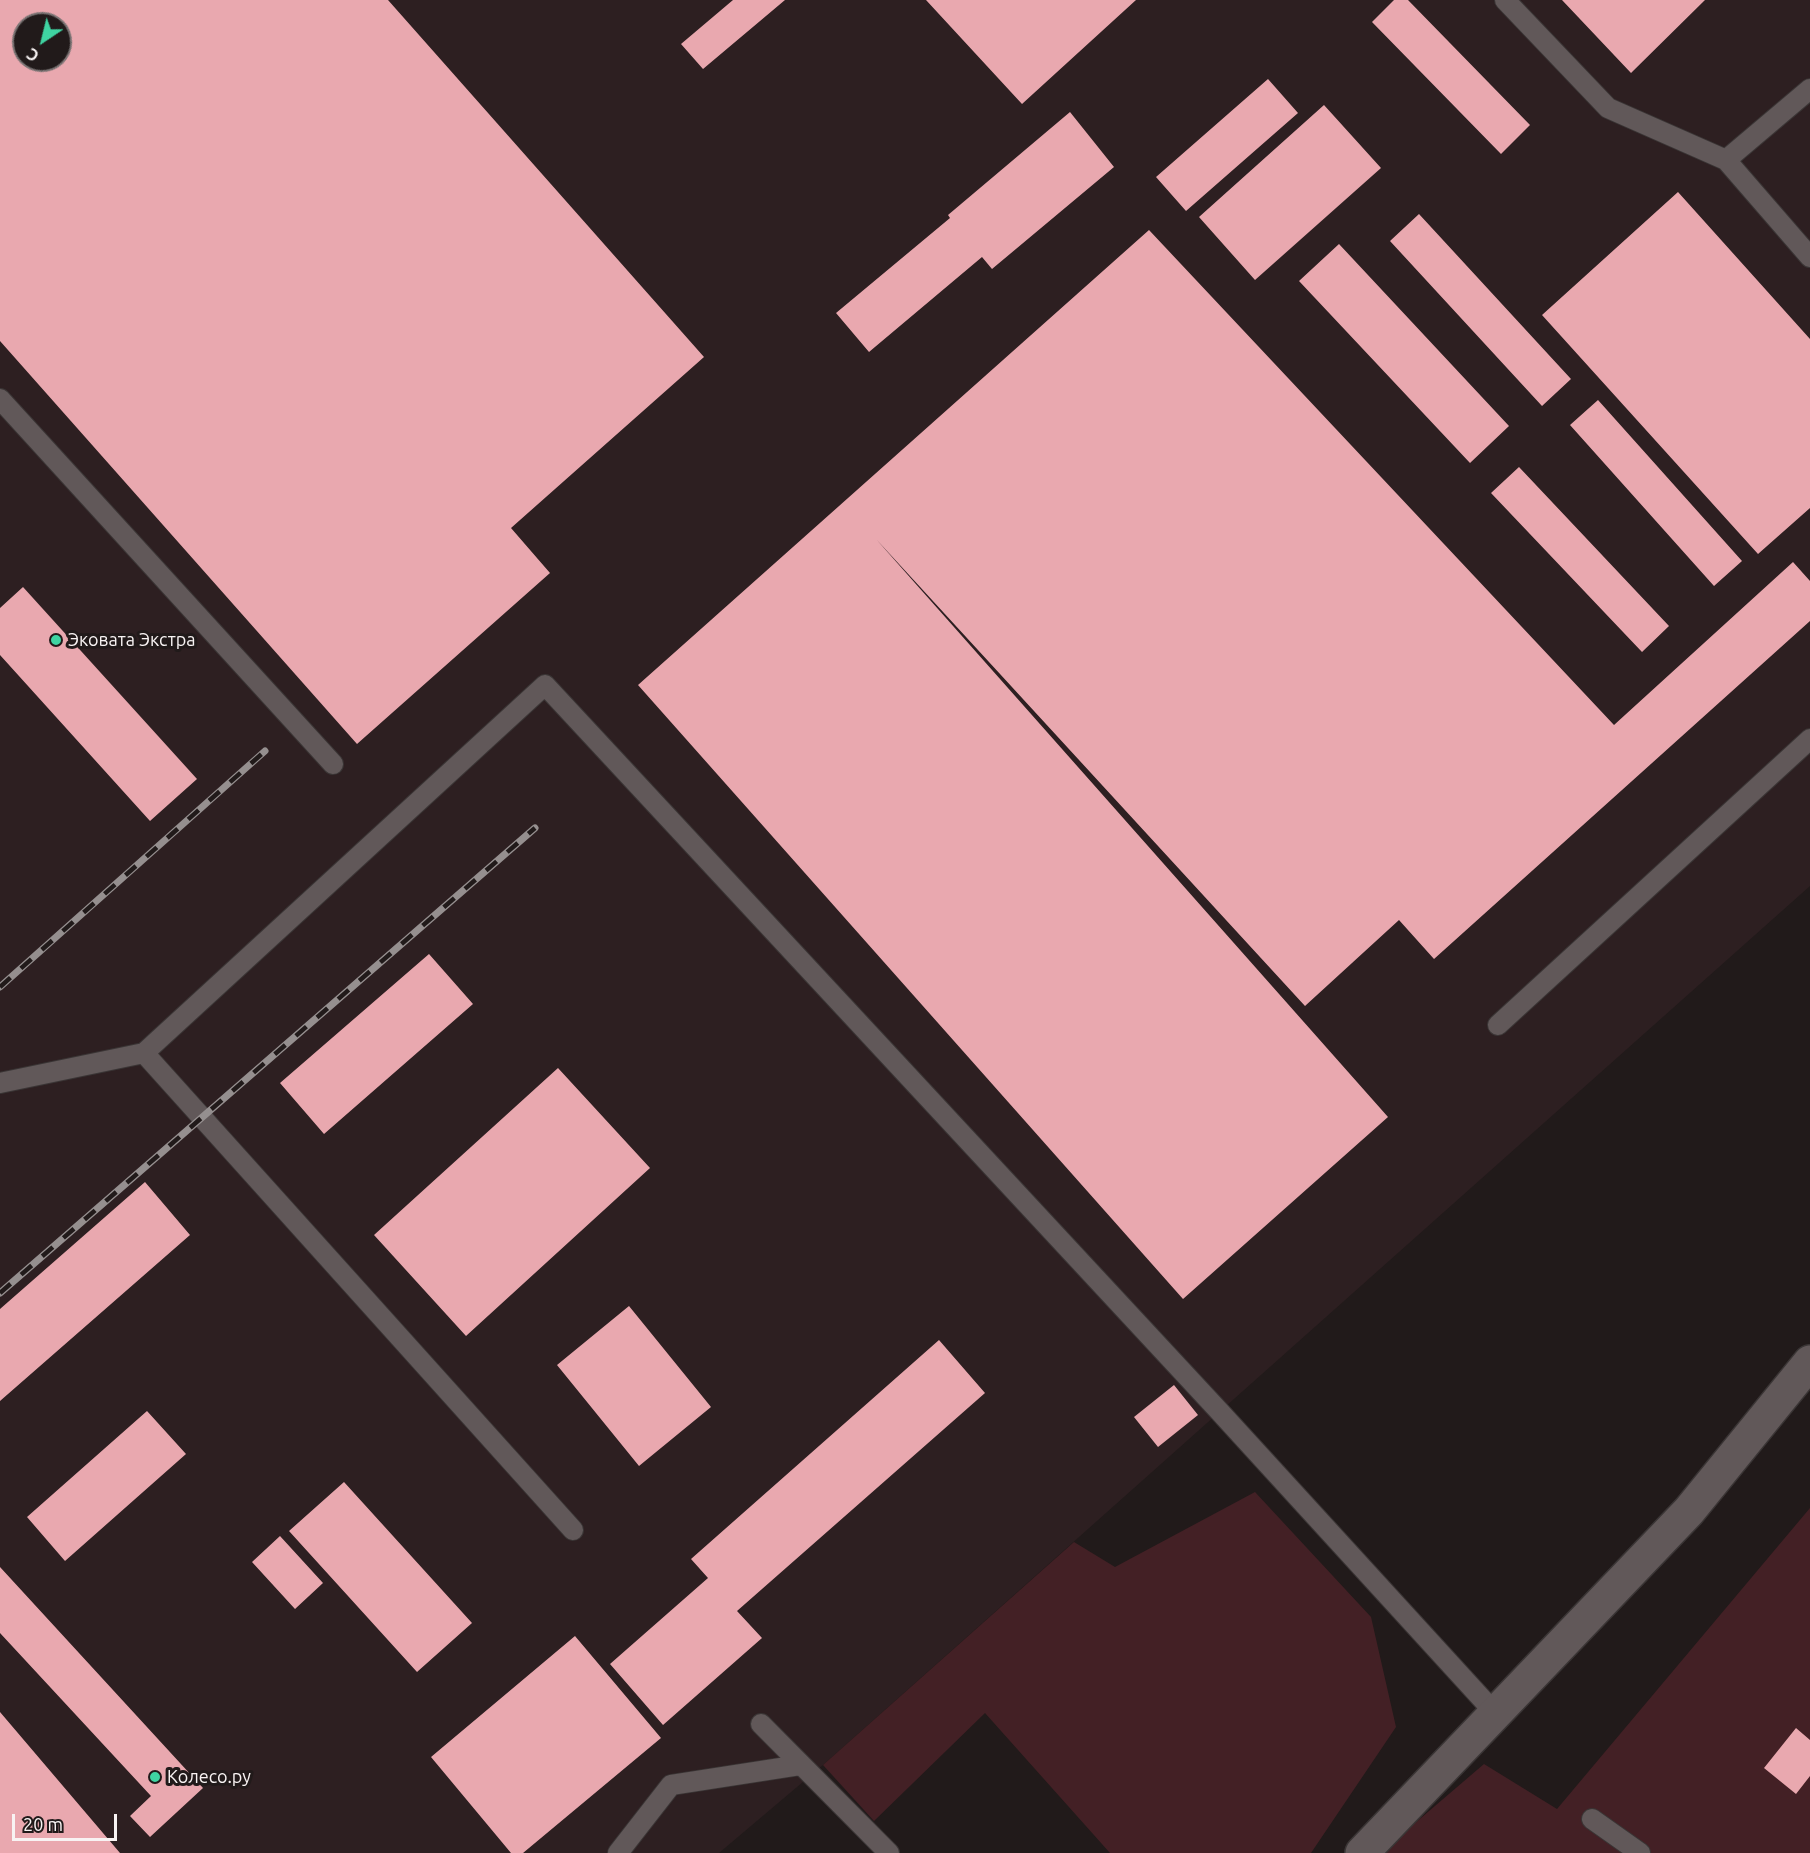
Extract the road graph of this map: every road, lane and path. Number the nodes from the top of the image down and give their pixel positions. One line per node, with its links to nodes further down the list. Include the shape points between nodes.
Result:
1 (1505, 0): 3 (lane, via 1608,108)
2 (1810, 89): 3 (lane)
3 (1726, 160): 4 (lane)
4 (1810, 257)
5 (0, 399): 7 (lane)
6 (1810, 739): 8 (lane)
7 (333, 764)
8 (1498, 1025)
9 (144, 1053): 10 (lane); 12 (lane); 13 (lane, via 545,685)
10 (0, 1083)
11 (1810, 1362): 13 (street, via 1689,1511)
12 (573, 1530)
13 (1495, 1713): 19 (street)
14 (760, 1724): 15 (lane)
15 (800, 1765): 17 (lane, via 671,1785); 18 (lane)
16 (1592, 1819): 20 (lane)
17 (618, 1853)
18 (889, 1853)
19 (1362, 1853)
20 (1640, 1853)

